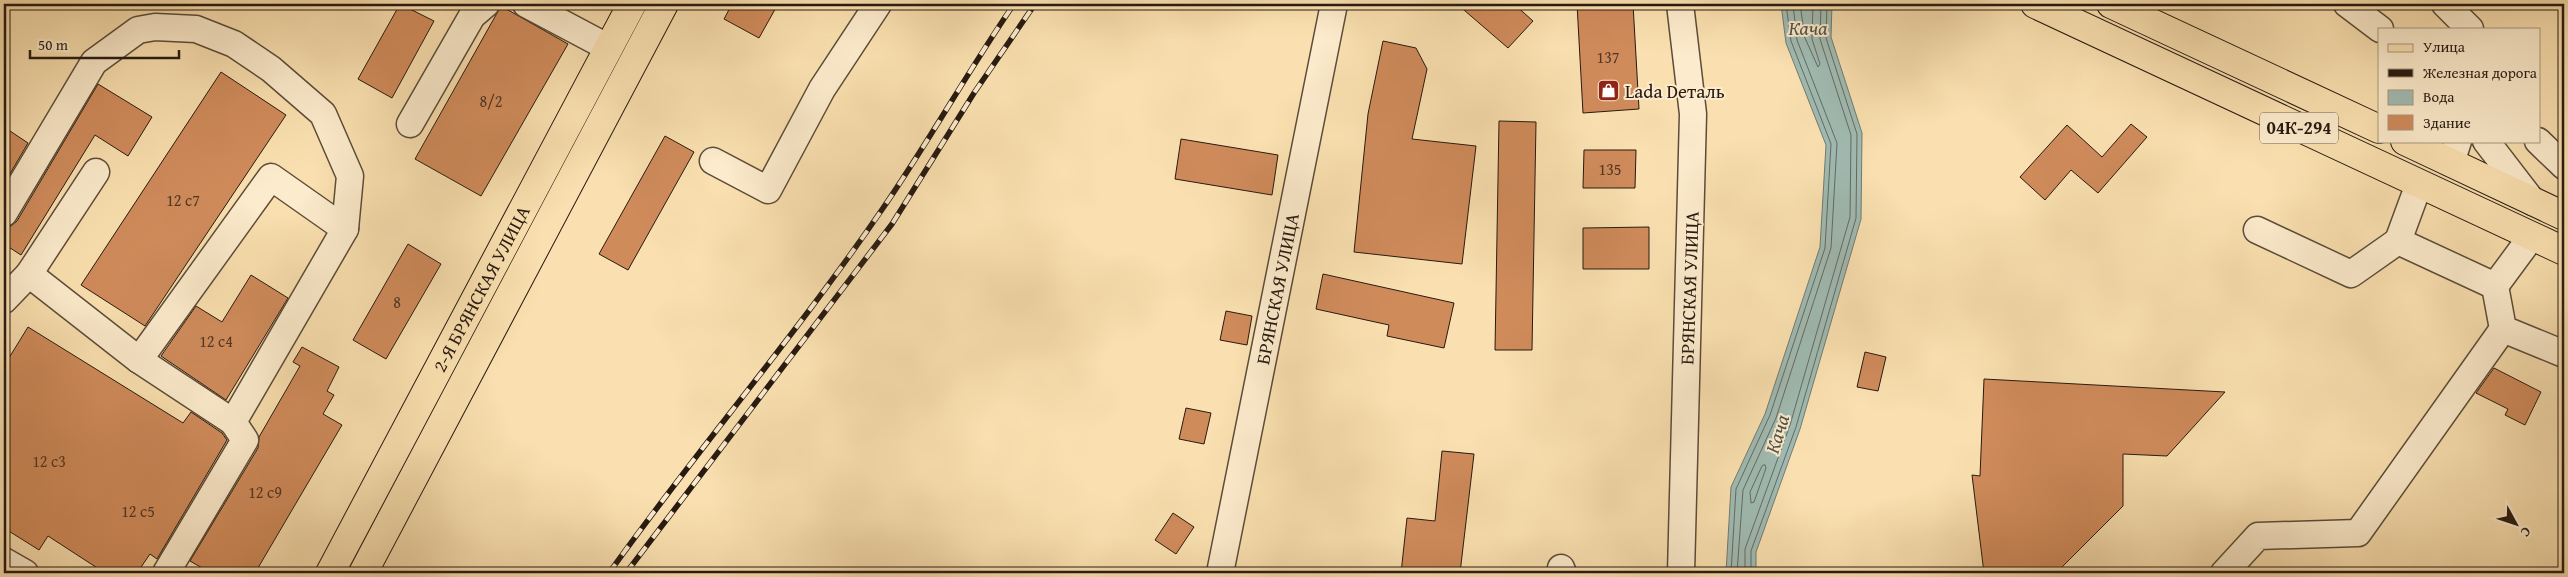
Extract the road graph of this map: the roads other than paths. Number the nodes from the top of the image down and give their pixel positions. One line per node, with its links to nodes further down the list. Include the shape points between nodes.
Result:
1 (486, 4): 15 (street, via 472,16)
2 (526, 4): 14 (street)
3 (632, 4): 14 (main road, 2-Я БРЯНСКАЯ УЛИЦА)
4 (664, 4): 44 (main road, 2-Я БРЯНСКАЯ УЛИЦА)
5 (878, 4): 21 (street, via 822,89 768,190)
6 (1334, 4): 45 (street, БРЯНСКАЯ УЛИЦА)
7 (1680, 4): 46 (street, БРЯНСКАЯ УЛИЦА, via 1694,114)
8 (2035, 4): 24 (main road, 04К-294)
9 (2111, 4): 16 (main road, 04К-294)
10 (2347, 4): 12 (street)
11 (2445, 4): 13 (street)
12 (2379, 28)
13 (2469, 28)
14 (609, 48): 43 (main road, 2-Я БРЯНСКАЯ УЛИЦА)
15 (410, 124)
16 (2378, 129)
17 (2410, 142): 20 (main road)
18 (2487, 142): 25 (street)
19 (2539, 142): 22 (street)
20 (2455, 152): 25 (main road)
21 (713, 161)
22 (2564, 166)
23 (96, 172): 33 (street)
24 (2419, 184): 30 (main road, 04К-294); 31 (street)
25 (2533, 202): 27 (main road)
26 (4, 213): 28 (street, via 94,62 138,30 196,28 234,44 271,68 323,114 350,176)
27 (2564, 216)
28 (345, 229): 38 (street, via 271,177); 39 (street)
29 (2258, 230): 31 (street, via 2351,274)
30 (2532, 236): 32 (main road, 04К-294); 34 (street)
31 (2398, 241): 34 (street)
32 (2564, 251)
33 (29, 274): 35 (street); 38 (street)
34 (2495, 286): 36 (street)
35 (4, 300)
36 (2503, 329): 37 (street); 47 (street, via 2358,534 2258,536)
37 (2564, 354)
38 (139, 360): 39 (street)
39 (233, 422): 42 (street, via 245,440)
40 (4, 561): 41 (street)
41 (25, 573)
42 (166, 573)
43 (330, 573)
44 (363, 573)
45 (1220, 573)
46 (1681, 573)
47 (2224, 573)

